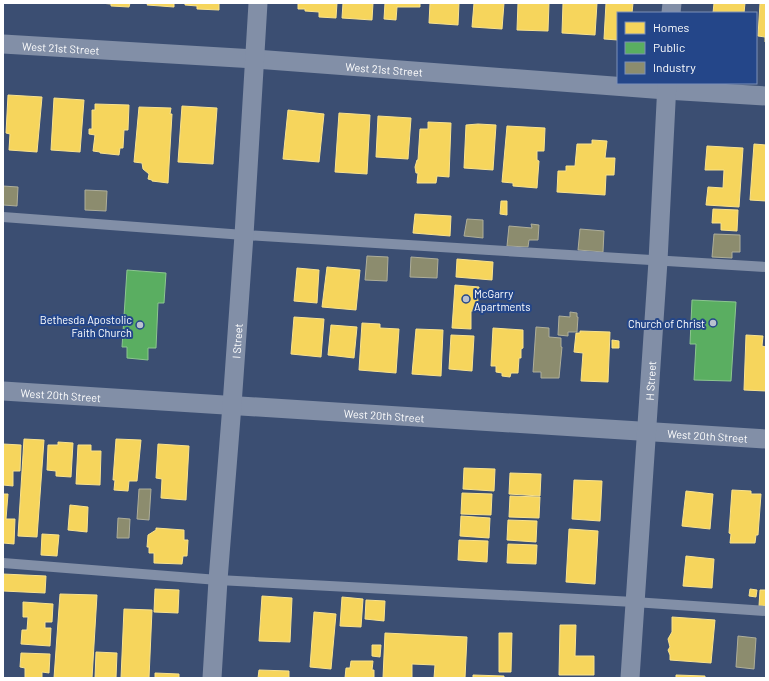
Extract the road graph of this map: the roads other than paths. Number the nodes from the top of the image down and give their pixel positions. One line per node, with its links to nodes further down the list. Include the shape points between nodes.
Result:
1 (258, 3): 3 (street, I Street)
2 (3, 44): 3 (street, West 21st Street)
3 (255, 59): 4 (street, West 21st Street); 9 (street, I Street)
4 (617, 84)
5 (623, 84): 6 (street, West 21st Street)
6 (667, 87): 7 (street, West 21st Street); 10 (street, H Street)
7 (766, 96)
8 (3, 217): 9 (lane)
9 (244, 234): 10 (lane); 13 (street, I Street)
10 (658, 261): 11 (lane); 14 (street, H Street)
11 (766, 267)
12 (3, 391): 13 (street, West 20th Street)
13 (232, 405): 14 (street, West 20th Street); 17 (street, I Street)
14 (647, 431): 15 (street, West 20th Street); 18 (street, H Street)
15 (766, 439)
16 (3, 563): 17 (lane)
17 (218, 580): 18 (lane); 20 (street, I Street)
18 (634, 602): 19 (lane); 21 (street, H Street)
19 (766, 612)
20 (212, 678)
21 (630, 678)

